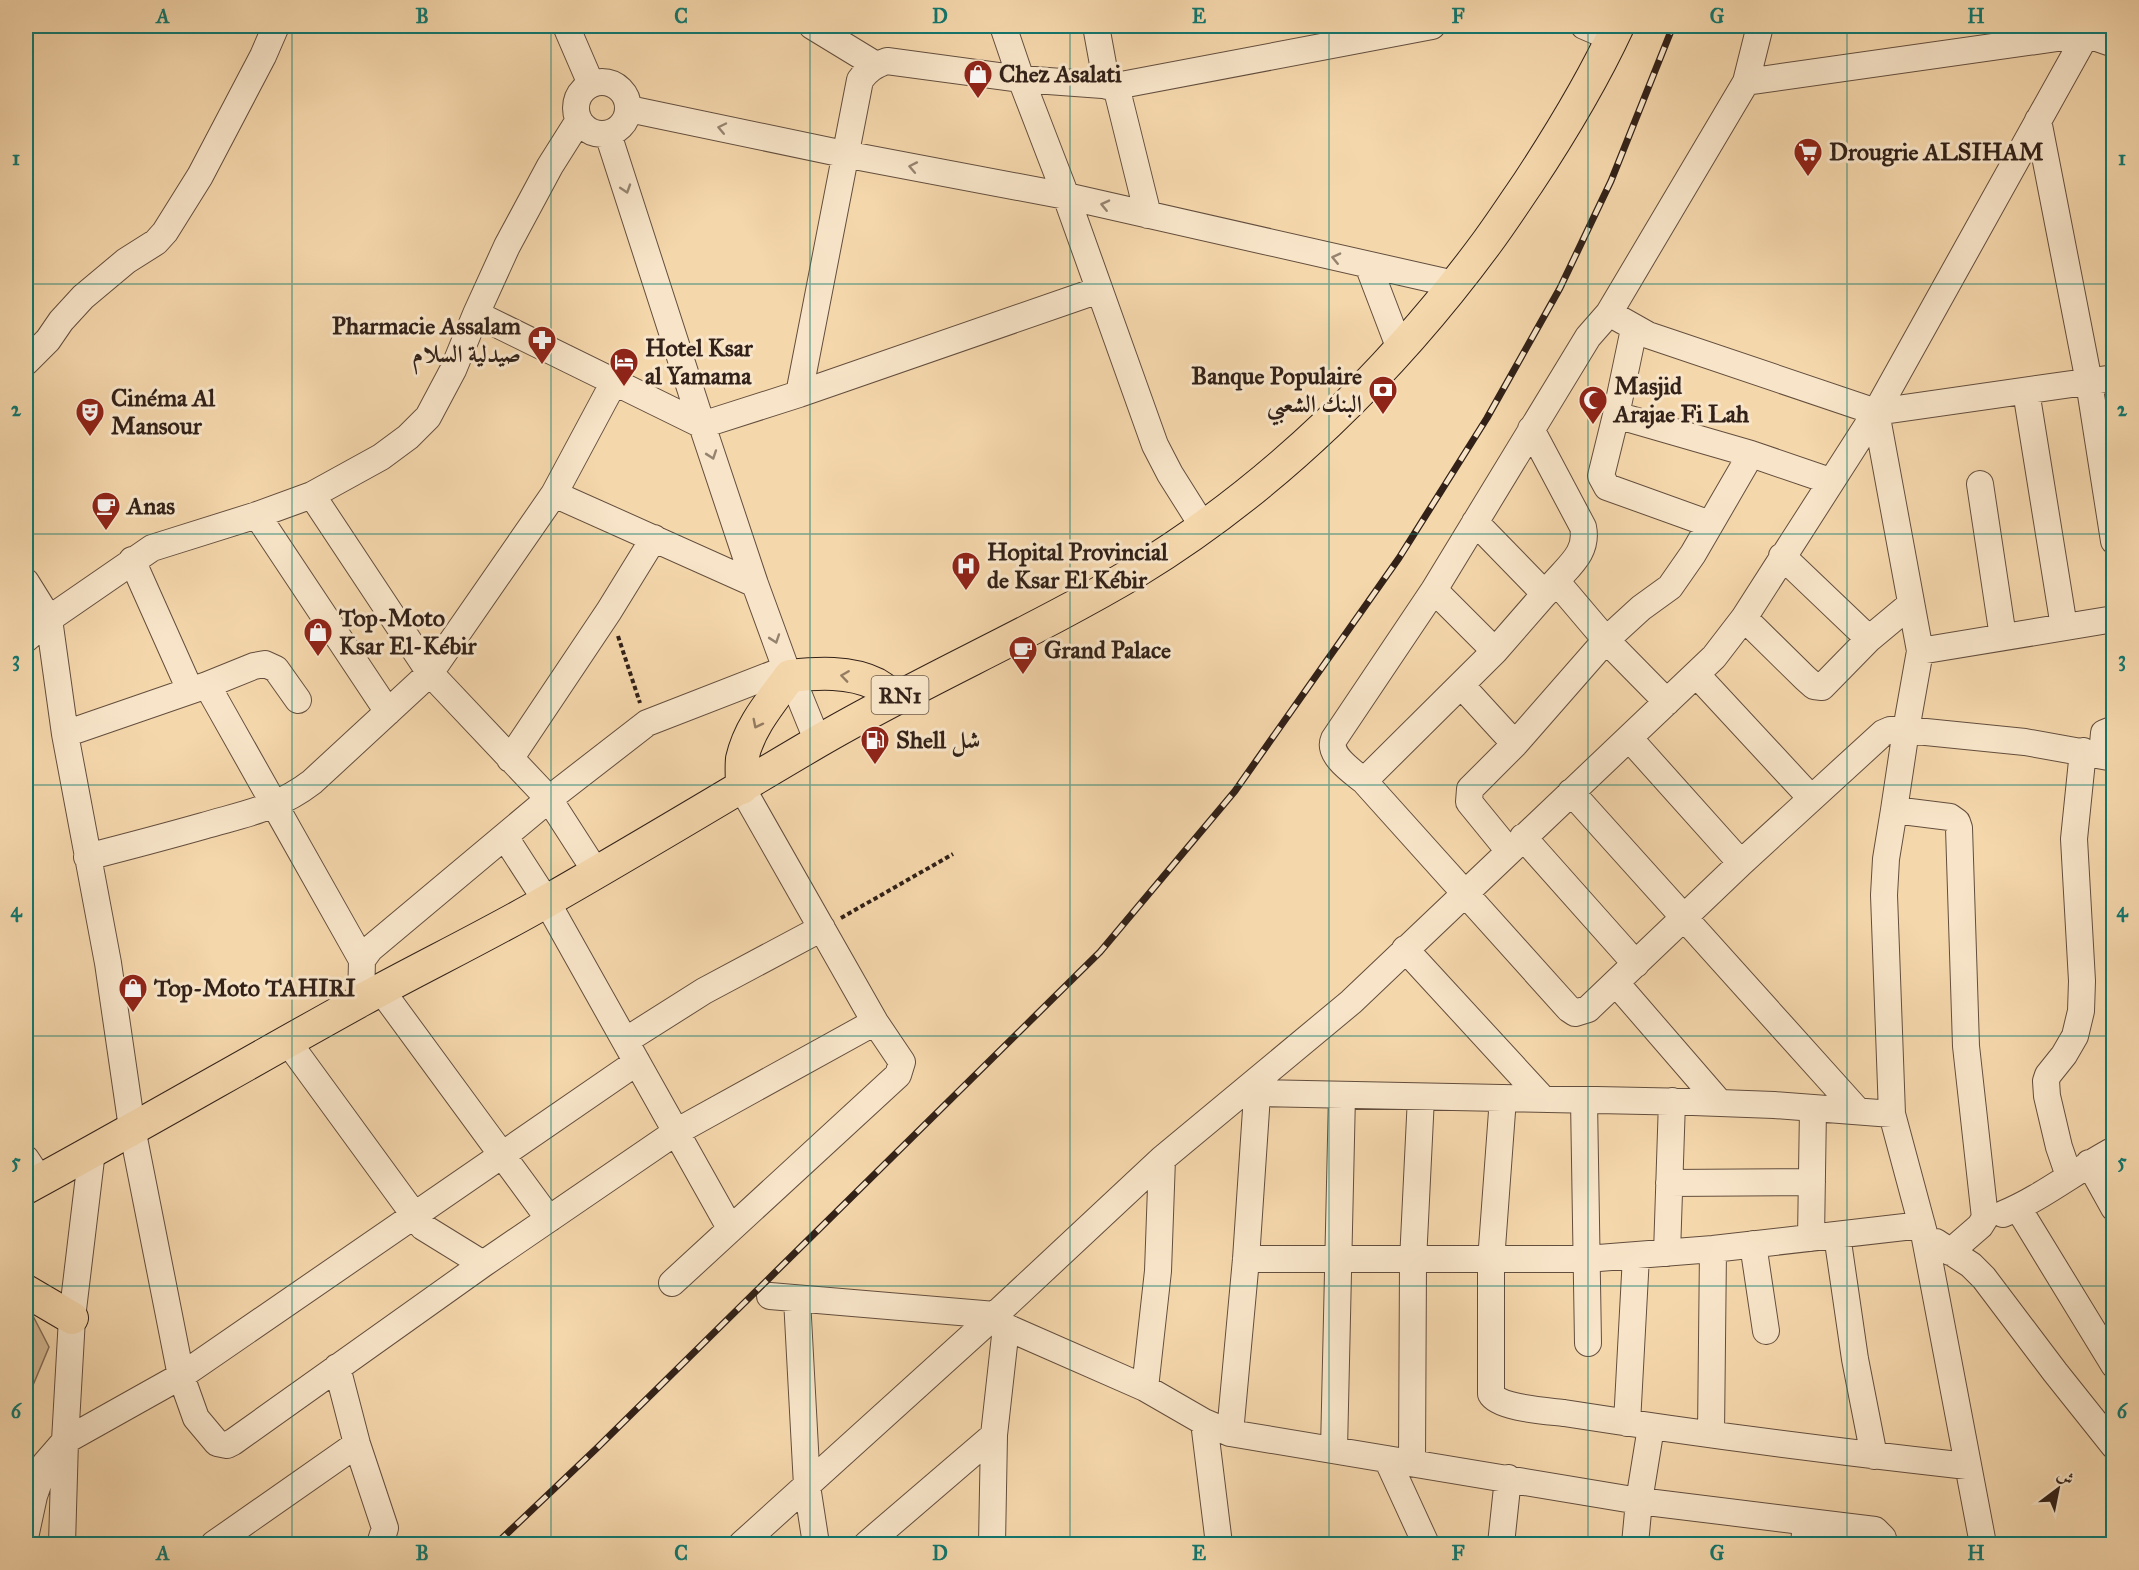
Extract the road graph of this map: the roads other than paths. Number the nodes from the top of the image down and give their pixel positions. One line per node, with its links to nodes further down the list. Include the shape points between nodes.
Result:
1 (276, 26): 31 (street, via 200,176 165,232 83,297)
2 (566, 26): 15 (street)
3 (812, 26): 12 (street)
4 (1004, 26): 13 (street)
5 (1096, 26): 16 (street)
6 (1432, 26): 16 (street)
7 (1584, 26): 10 (street)
8 (1760, 26): 14 (street)
9 (2088, 30): 11 (street); 14 (street); 19 (street)
10 (1615, 32): 25 (main road, RN1, via 1600,65 1545,157)
11 (2114, 44)
12 (876, 65): 13 (street, via 887,61); 21 (street, via 860,80)
13 (1021, 79): 16 (street); 22 (street)
14 (1746, 82): 27 (street)
15 (591, 84): 17 (street, via 599,81 617,86 628,100); 18 (street, via 577,99)
16 (1112, 86): 23 (street)
17 (629, 109): 20 (street, via 619,129); 21 (street, one-way to 17)
18 (579, 120): 20 (street, via 591,132); 28 (street, via 507,246)
19 (2038, 120): 34 (street); 37 (street)
20 (608, 134): 39 (street, one-way to 39)
21 (844, 154): 22 (street, one-way to 21); 36 (street)
22 (1066, 196): 23 (street, one-way to 22); 26 (street)
23 (1148, 215): 24 (street, one-way to 23)
24 (1368, 265): 25 (street); 30 (street)
25 (1454, 284): 30 (main road, RN1)
26 (1099, 290): 36 (street); 49 (street, via 1161,460)
27 (1609, 313): 29 (street); 40 (street, via 1588,337)
28 (476, 314): 33 (street); 45 (street, via 428,417 381,457)
29 (1634, 328): 37 (street); 38 (street)
30 (1400, 349): 49 (main road, RN1, via 1281,466)
31 (26, 362)
32 (2114, 378): 34 (street)
33 (614, 382): 39 (street); 44 (street)
34 (2089, 382): 35 (street); 51 (street)
35 (2026, 391): 37 (street); 62 (street)
36 (798, 394): 39 (street)
37 (1876, 412): 42 (street); 58 (street)
38 (1616, 415): 41 (street); 48 (street, via 1601,476 1607,487)
39 (702, 425): 55 (street, one-way to 55)
40 (1531, 429): 47 (street); 56 (street, via 1585,536 1584,546)
41 (1751, 454): 42 (street); 48 (street)
42 (1830, 481): 52 (street)
43 (1980, 484): 63 (street)
44 (554, 494): 50 (street); 69 (street)
45 (312, 495): 46 (street); 69 (street)
46 (256, 515): 53 (street, via 152,548); 77 (street)
47 (1475, 522): 56 (street); 57 (street)
48 (1710, 524): 66 (street, via 1670,587)
49 (1204, 528): 74 (main road, RN1, via 1078,604)
50 (654, 538): 55 (street); 85 (street)
51 (2114, 541)
52 (1782, 556): 59 (street); 65 (street)
53 (132, 560): 60 (street); 73 (street)
54 (26, 582): 60 (street)
55 (755, 584): 70 (street, one-way to 70)
56 (1551, 588): 66 (street); 67 (street)
57 (1434, 590): 67 (street); 86 (street, via 1332,745 1333,751)
58 (1911, 604): 65 (street); 68 (street)
59 (1744, 618): 65 (street, via 1818,687); 71 (street)
60 (48, 619): 64 (street); 80 (street)
61 (2114, 619): 62 (street)
62 (2064, 627): 63 (street)
63 (2003, 637): 68 (street)
64 (26, 639)
65 (1869, 639)
66 (1606, 640): 76 (street); 83 (street)
67 (1495, 651): 72 (street)
68 (1920, 651): 79 (street)
69 (430, 673): 77 (street); 85 (street)
70 (788, 673): 74 (main road, one-way to 70, via 861,678); 82 (street); 87 (main road, one-way to 87, via 758,719 742,760); 90 (street, via 647,723)
71 (1696, 674): 76 (street); 89 (street)
72 (1461, 685): 83 (street); 86 (street)
73 (199, 687): 75 (street, via 265,664 276,669); 80 (street); 91 (street)
74 (896, 698): 82 (main road, RN1)
75 (298, 700)
76 (1667, 702): 81 (street)
77 (388, 712): 91 (street, via 312,782)
78 (2114, 729): 84 (street, via 2104,733)
79 (1905, 730): 84 (street, via 2025,742); 89 (street, via 1890,730 1875,738); 92 (street)
80 (65, 734): 95 (street)
81 (1629, 738): 88 (street); 96 (street)
82 (818, 742): 87 (main road, RN1)
83 (1515, 744): 94 (street, via 1468,795 1469,802)
84 (2099, 755): 127 (street, via 2073,839 2081,1011 2075,1036 2046,1081 2059,1147)
85 (510, 759): 90 (street)
86 (1364, 781): 98 (street)
87 (742, 788): 97 (main road, RN1); 101 (street)
88 (1571, 792): 94 (street); 100 (street)
89 (1811, 798): 96 (street)
90 (549, 799): 93 (street); 97 (street)
91 (276, 805): 95 (street); 103 (street)
92 (1894, 810): 120 (street, via 1884,925); 135 (street, via 1950,817 1959,828 1966,1046)
93 (505, 837): 99 (street); 103 (street, via 381,938)
94 (1516, 844): 98 (street); 104 (street)
95 (87, 857): 121 (street, via 108,963)
96 (1741, 864): 100 (street)
97 (596, 872): 99 (main road, RN1)
98 (1463, 894): 102 (street); 105 (street, via 1569,1009 1588,1009)
99 (547, 902): 106 (main road, RN1); 109 (street)
100 (1685, 917): 104 (street); 119 (street)
101 (822, 928): 107 (street); 109 (street, via 704,992)
102 (1405, 949): 110 (street); 114 (street)
103 (362, 960): 106 (street)
104 (1636, 964): 105 (street)
105 (1616, 983): 117 (street)
106 (371, 995): 108 (main road, RN1); 125 (street)
107 (876, 1022): 122 (street); 136 (street, via 902,1062 898,1075)
108 (288, 1042): 121 (main road, RN1); 133 (street)
109 (631, 1052): 122 (street); 125 (street)
110 (1258, 1086): 111 (street); 126 (street); 145 (street)
111 (1342, 1095): 112 (street); 147 (street)
112 (1421, 1096): 113 (street); 148 (street)
113 (1503, 1098): 114 (street); 149 (street)
114 (1543, 1099): 115 (street)
115 (1584, 1100): 116 (street); 146 (street)
116 (1672, 1101): 117 (street); 130 (street)
117 (1719, 1102): 118 (street)
118 (1813, 1108): 119 (street); 129 (street)
119 (1858, 1111): 120 (street)
120 (1892, 1114): 137 (street)
121 (132, 1128): 124 (main road, RN1); 161 (street)
122 (676, 1132): 134 (street); 136 (street)
123 (2114, 1150): 127 (street)
124 (92, 1151): 128 (main road, RN1); 155 (street)
125 (502, 1155): 133 (street); 134 (street)
126 (1162, 1159): 156 (street); 162 (street, via 1158,1271)
127 (2079, 1169): 131 (street); 132 (street)
128 (30, 1176)
129 (1812, 1182): 130 (street); 139 (street)
130 (1669, 1183): 143 (street)
131 (2018, 1208): 135 (street); 159 (street)
132 (2114, 1208)
133 (414, 1217): 150 (street, via 423,1227); 161 (street)
134 (549, 1219): 150 (street)
135 (1983, 1222): 142 (street)
136 (730, 1228): 151 (street)
137 (1923, 1229): 138 (street); 142 (street); 175 (street)
138 (1837, 1235): 139 (street); 172 (street)
139 (1811, 1238): 140 (street)
140 (1753, 1244): 141 (street); 157 (street)
141 (1713, 1249): 143 (street); 166 (street)
142 (1950, 1251): 170 (street, via 1984,1278)
143 (1667, 1253): 144 (street)
144 (1636, 1256): 146 (street); 164 (street)
145 (1246, 1259): 147 (street); 165 (street)
146 (1586, 1259): 149 (street); 158 (street)
147 (1338, 1260): 148 (street); 171 (street)
148 (1413, 1261): 149 (street); 174 (street)
149 (1491, 1261): 164 (street, via 1493,1399)
150 (483, 1264): 160 (street)
151 (672, 1283)
152 (26, 1291): 155 (main road)
153 (770, 1296): 154 (street)
154 (798, 1299): 156 (street); 177 (street)
155 (72, 1318): 168 (street)
156 (1001, 1321): 162 (street); 167 (street); 177 (street)
157 (1766, 1331)
158 (1588, 1343)
159 (2114, 1365)
160 (337, 1367): 161 (street, via 227,1445 217,1443 196,1418); 169 (street)
161 (181, 1376): 168 (street)
162 (1145, 1388): 163 (street)
163 (1204, 1422): 165 (street); 189 (street)
164 (1639, 1425): 166 (street); 178 (street)
165 (1230, 1433): 171 (street)
166 (1711, 1434): 172 (street)
167 (994, 1435): 180 (street); 188 (street)
168 (65, 1441): 179 (street, via 45,1464); 182 (street)
169 (357, 1444): 183 (street); 184 (street, via 385,1528)
170 (2114, 1446)
171 (1334, 1450): 173 (street)
172 (1874, 1456): 175 (street)
173 (1387, 1459): 174 (street); 190 (street)
174 (1412, 1463): 176 (street)
175 (1967, 1466): 194 (street)
176 (1508, 1478): 178 (street); 191 (street)
177 (807, 1486): 185 (street); 186 (street)
178 (1639, 1501): 181 (street); 192 (street)
179 (26, 1533)
180 (892, 1534): 187 (street)
181 (1805, 1534): 193 (street, via 1875,1530 1884,1538)
182 (62, 1545)
183 (214, 1545)
184 (380, 1545)
185 (742, 1545)
186 (816, 1545)
187 (867, 1545)
188 (993, 1545)
189 (1219, 1545)
190 (1426, 1545)
191 (1501, 1545)
192 (1635, 1545)
193 (1884, 1545)
194 (1983, 1545)

